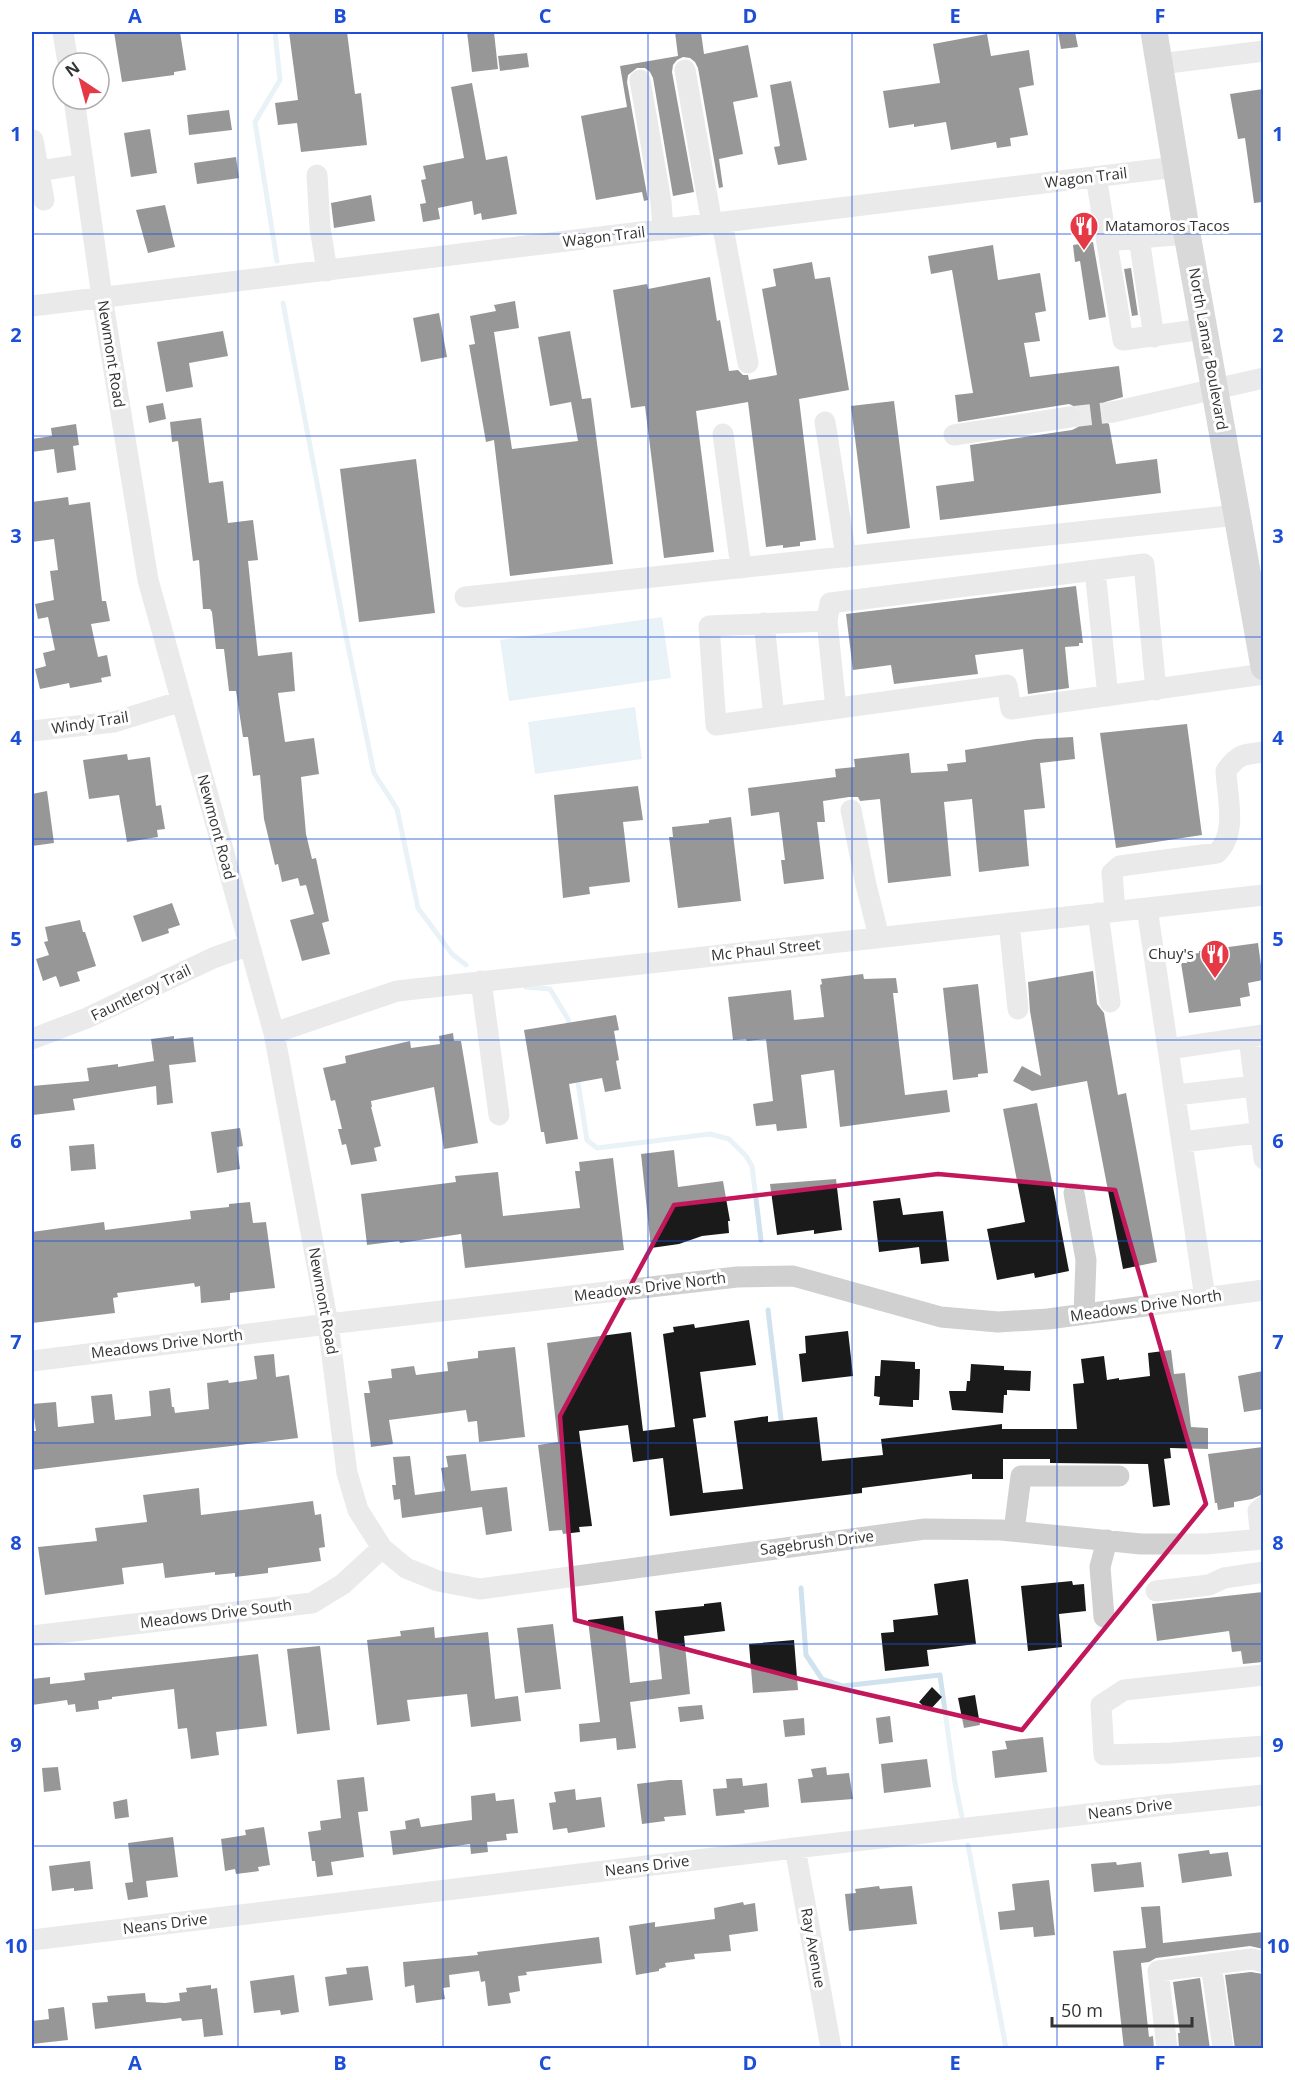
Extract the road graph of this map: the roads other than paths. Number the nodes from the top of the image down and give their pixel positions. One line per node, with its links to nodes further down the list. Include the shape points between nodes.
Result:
1 (63, 32): 3 (street)
2 (1154, 32): 5 (main road, North Lamar Boulevard)
3 (66, 51)
4 (1263, 51): 5 (street)
5 (1160, 64): 11 (main road, North Lamar Boulevard)
6 (685, 70): 16 (street)
7 (640, 80): 17 (street)
8 (76, 111): 10 (street, Newmont Road)
9 (33, 140): 12 (street)
10 (83, 164): 12 (street); 22 (street, Newmont Road)
11 (1176, 167): 14 (street, Wagon Trail); 18 (main road, North Lamar Boulevard)
12 (39, 171): 15 (street)
13 (317, 175): 21 (street)
14 (1096, 177): 16 (street, Wagon Trail); 20 (street)
15 (45, 200)
16 (717, 223): 17 (street, Wagon Trail); 26 (street)
17 (663, 230): 21 (street, Wagon Trail)
18 (1187, 234): 19 (street); 24 (main road, North Lamar Boulevard)
19 (1139, 238): 20 (street); 25 (street)
20 (1107, 241): 25 (street, via 1123,340)
21 (327, 270): 22 (street, Wagon Trail)
22 (102, 297): 23 (street, Wagon Trail); 45 (street, Newmont Road, via 148,580)
23 (32, 306)
24 (1204, 329): 25 (street); 28 (main road, North Lamar Boulevard)
25 (1154, 337)
26 (748, 363)
27 (1263, 378): 28 (street)
28 (1215, 389): 29 (street); 34 (main road, North Lamar Boulevard)
29 (1113, 412)
30 (1070, 417): 33 (street)
31 (825, 422): 35 (street)
32 (723, 434): 36 (street)
33 (954, 435)
34 (1237, 516): 35 (street); 41 (main road, North Lamar Boulevard)
35 (846, 556): 36 (street)
36 (741, 568): 38 (street)
37 (1095, 570): 39 (street, via 830,603); 43 (street, via 1144,564); 44 (street)
38 (465, 597)
39 (827, 621): 40 (street); 46 (street)
40 (764, 623): 47 (street); 47 (street, via 709,626 716,725)
41 (1263, 667)
42 (1263, 674): 43 (street)
43 (1156, 690): 44 (street)
44 (1108, 696): 46 (street, via 1011,709 1007,685)
45 (182, 701): 48 (street, Windy Trail, via 114,722); 56 (street, Newmont Road)
46 (836, 708): 47 (street)
47 (774, 717)
48 (32, 731)
49 (1263, 752): 53 (street, via 1234,759 1226,771 1230,831 1225,846 1217,853 1120,866 1112,873)
50 (851, 810): 55 (street)
51 (1263, 895): 52 (street, Mc Phaul Street)
52 (1147, 908): 53 (street, Mc Phaul Street); 63 (street)
53 (1107, 912): 54 (street, Mc Phaul Street); 58 (street)
54 (1009, 923): 55 (street, Mc Phaul Street); 59 (street)
55 (879, 937): 57 (street, Mc Phaul Street)
56 (249, 945): 60 (street, Newmont Road); 62 (street, Fauntleroy Trail)
57 (481, 981): 60 (street, Mc Phaul Street, via 397,991); 66 (street)
58 (1110, 1002)
59 (1018, 1009)
60 (274, 1032): 74 (street, Newmont Road)
61 (1256, 1036): 63 (street); 64 (street)
62 (32, 1039)
63 (1168, 1049): 65 (street)
64 (1255, 1086): 65 (street); 67 (street)
65 (1176, 1095): 68 (street)
66 (499, 1114)
67 (1262, 1132): 68 (street); 69 (street)
68 (1183, 1142): 72 (street)
69 (1263, 1159)
70 (1074, 1193): 73 (street, via 1086,1260)
71 (1263, 1290): 72 (street, Meadows Drive North)
72 (1205, 1298): 73 (street, Meadows Drive North)
73 (1084, 1314): 74 (street, Meadows Drive North, via 998,1322 940,1317 793,1276 737,1277)
74 (328, 1324): 75 (street, Meadows Drive North); 81 (street, Newmont Road, via 347,1473 358,1510)
75 (32, 1361)
76 (1119, 1476): 78 (street, via 1021,1476)
77 (1263, 1506): 79 (street, via 1258,1511)
78 (1014, 1531): 80 (street, Sagebrush Drive); 81 (street, Sagebrush Drive, via 925,1529 480,1588 438,1581 406,1568)
79 (1261, 1539): 80 (street, Sagebrush Drive, via 1205,1544); 82 (street)
80 (1107, 1540): 84 (street, via 1100,1567)
81 (382, 1548): 85 (street, Meadows Drive South, via 343,1584 312,1603)
82 (1263, 1570): 83 (street, via 1209,1585)
83 (1156, 1590)
84 (1104, 1617)
85 (32, 1636)
86 (1263, 1675): 87 (street, via 1124,1690 1101,1705 1104,1755)
87 (1263, 1746)
88 (1263, 1795): 89 (street, Neans Drive)
89 (795, 1848): 90 (street, Neans Drive); 93 (street, Ray Avenue)
90 (32, 1941)
91 (1263, 1962): 92 (street, via 1252,1959)
92 (1211, 1964): 94 (street, via 1158,1971); 95 (street)
93 (831, 2049)
94 (1167, 2049)
95 (1223, 2049)

